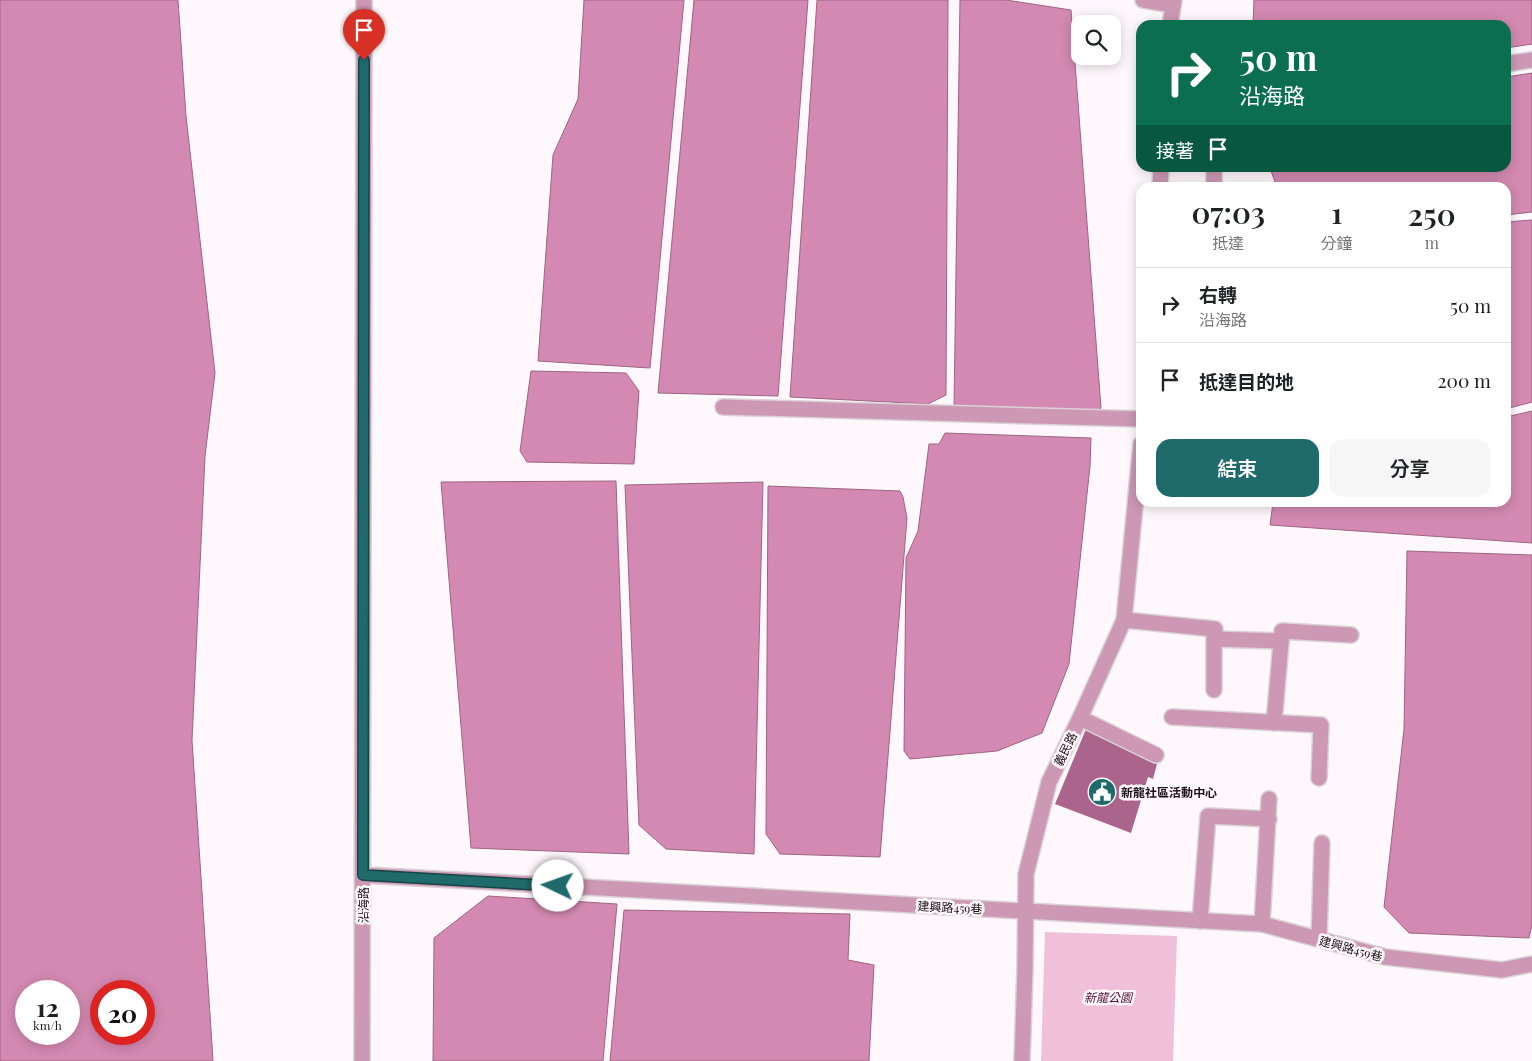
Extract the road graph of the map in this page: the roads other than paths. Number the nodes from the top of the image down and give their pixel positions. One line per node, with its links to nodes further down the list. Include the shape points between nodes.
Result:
1 (364, 0): 23 (street, 沿海路)
2 (1143, 0): 3 (street)
3 (1174, 2): 4 (street)
4 (1171, 20)
5 (1532, 60): 6 (street)
6 (1511, 63)
7 (723, 407): 8 (street)
8 (1136, 419)
9 (1136, 496): 10 (street, 義民路)
10 (1124, 620): 12 (street, via 1215,629); 16 (street, 義民路)
11 (1351, 636): 13 (street, via 1282,631)
12 (1214, 639): 13 (street); 14 (street)
13 (1281, 641): 17 (street)
14 (1214, 690)
15 (1172, 717): 17 (street)
16 (1080, 718): 18 (street); 24 (street, 義民路, via 1049,782 1026,874)
17 (1274, 723): 19 (street, via 1321,725)
18 (1156, 756)
19 (1319, 778)
20 (1270, 799): 21 (street)
21 (1268, 819): 25 (street, via 1208,816); 26 (street)
22 (1322, 843): 27 (street)
23 (363, 875): 24 (street, 建興路459巷); 29 (street, 沿海路)
24 (1025, 911): 25 (street, 建興路459巷); 30 (street, 義民路)
25 (1200, 921): 26 (street, 建興路459巷)
26 (1262, 924): 27 (street, 建興路459巷)
27 (1319, 939): 28 (street, 建興路459巷, via 1385,957 1502,970)
28 (1532, 964)
29 (362, 1061)
30 (1022, 1061)

